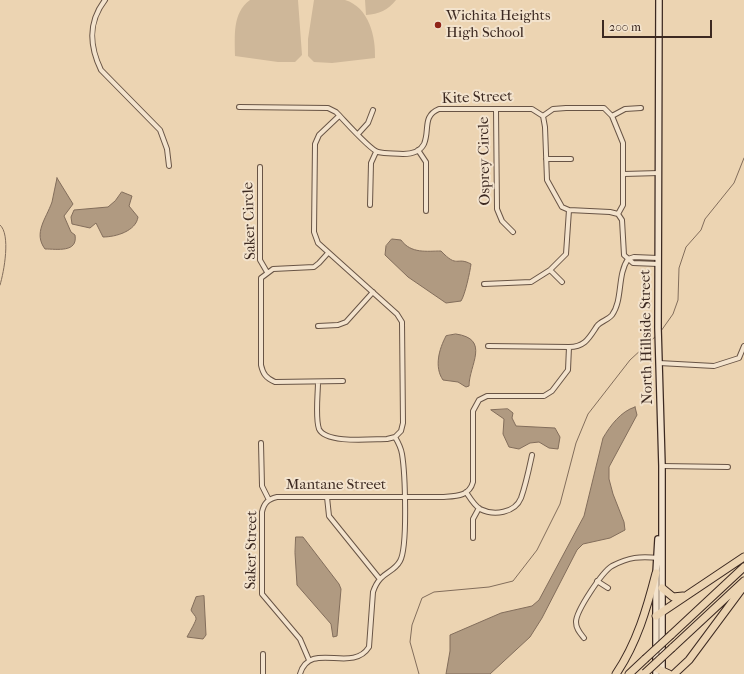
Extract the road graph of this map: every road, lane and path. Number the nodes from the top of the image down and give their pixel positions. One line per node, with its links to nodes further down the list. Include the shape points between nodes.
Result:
1 (105, 0): 15 (street, via 97,11 91,32 91,45 96,60 101,70 160,130 167,149)
2 (659, 0): 17 (main road, North Hillside Street)
3 (239, 107): 7 (street, via 328,108)
4 (641, 108): 9 (street, via 625,109)
5 (496, 109): 8 (street, Kite Street, via 532,109); 11 (street, Kite Street, via 434,111 427,120 424,142); 23 (street, Osprey Circle, via 497,209 502,221)
6 (373, 110): 10 (street, via 368,123)
7 (340, 116): 10 (street); 24 (street, via 318,137 315,146 314,232 318,243)
8 (543, 116): 9 (street, via 553,109 566,108 604,108); 13 (street)
9 (612, 116): 18 (street, via 622,137)
10 (358, 134): 12 (street)
11 (418, 150): 12 (street, via 406,154); 21 (street, via 426,162)
12 (376, 152): 19 (street, via 371,163)
13 (546, 159): 14 (street); 20 (street, via 549,184 562,207)
14 (571, 159)
15 (169, 166)
16 (260, 167): 29 (street, Saker Circle, via 260,260)
17 (659, 173): 18 (street); 25 (main road, North Hillside Street)
18 (624, 174): 22 (street, via 623,205)
19 (370, 206)
20 (569, 210): 22 (street); 28 (street, via 566,254)
21 (426, 211)
22 (618, 214): 26 (street, via 622,220 623,250)
23 (513, 232)
24 (328, 253): 29 (street, via 311,268 273,269); 32 (street)
25 (658, 258): 26 (street); 27 (main road, North Hillside Street)
26 (628, 259): 27 (street, via 633,263); 36 (street, via 623,266 612,315 601,322 584,344)
27 (658, 264): 37 (main road, North Hillside Street)
28 (550, 270): 30 (street); 31 (street, via 531,282)
29 (267, 272): 39 (street, via 261,278 260,287 263,373 275,382)
30 (562, 282)
31 (484, 284)
32 (373, 292): 33 (street, via 346,322); 40 (street, via 399,317 402,325 403,423 401,431)
33 (318, 326)
34 (488, 346): 36 (street)
35 (744, 346): 37 (street, via 739,358 714,366)
36 (569, 347): 45 (street, via 568,370 548,394 487,396 476,403 473,411 473,482)
37 (659, 363): 43 (main road, North Hillside Street)
38 (343, 381): 39 (street)
39 (318, 382): 40 (street, via 318,424 325,436 336,439)
40 (395, 437): 47 (street, via 402,456)
41 (261, 443): 48 (street, via 262,486)
42 (532, 455): 49 (street, via 520,499 516,504 506,511 499,512)
43 (662, 466): 44 (street); 52 (main road, North Hillside Street)
44 (728, 467)
45 (466, 492): 47 (street, Mantane Street, via 454,496); 49 (street)
46 (327, 497): 47 (street, Mantane Street); 48 (street, Mantane Street, via 277,497); 55 (street, via 329,516)
47 (404, 497): 55 (street, via 403,553 398,564)
48 (269, 500): 66 (street, Saker Street, via 262,512 262,594 300,639)
49 (479, 508): 50 (street, via 473,519)
50 (473, 538)
51 (744, 557): 61 (highway)
52 (659, 558): 54 (main road); 56 (street, via 631,558 608,569); 60 (main road)
53 (744, 567): 71 (highway, bridge)
54 (656, 573): 63 (main road); 70 (highway, via 636,639)
55 (380, 578): 66 (street, via 372,592 370,640 365,654 357,658)
56 (597, 581): 59 (street); 64 (street, via 576,620 577,630)
57 (744, 581): 72 (highway, bridge)
58 (744, 586): 67 (highway, via 689,660)
59 (608, 588)
60 (662, 588): 61 (highway, via 673,597); 62 (main road)
61 (684, 596): 62 (highway)
62 (662, 611): 63 (highway); 67 (main road)
63 (656, 616): 67 (main road)
64 (584, 638)
65 (263, 654): 68 (street)
66 (309, 660): 69 (street, via 304,664)
67 (666, 673)
68 (263, 674)
69 (300, 674)
70 (616, 674)
71 (629, 674)
72 (645, 674)

